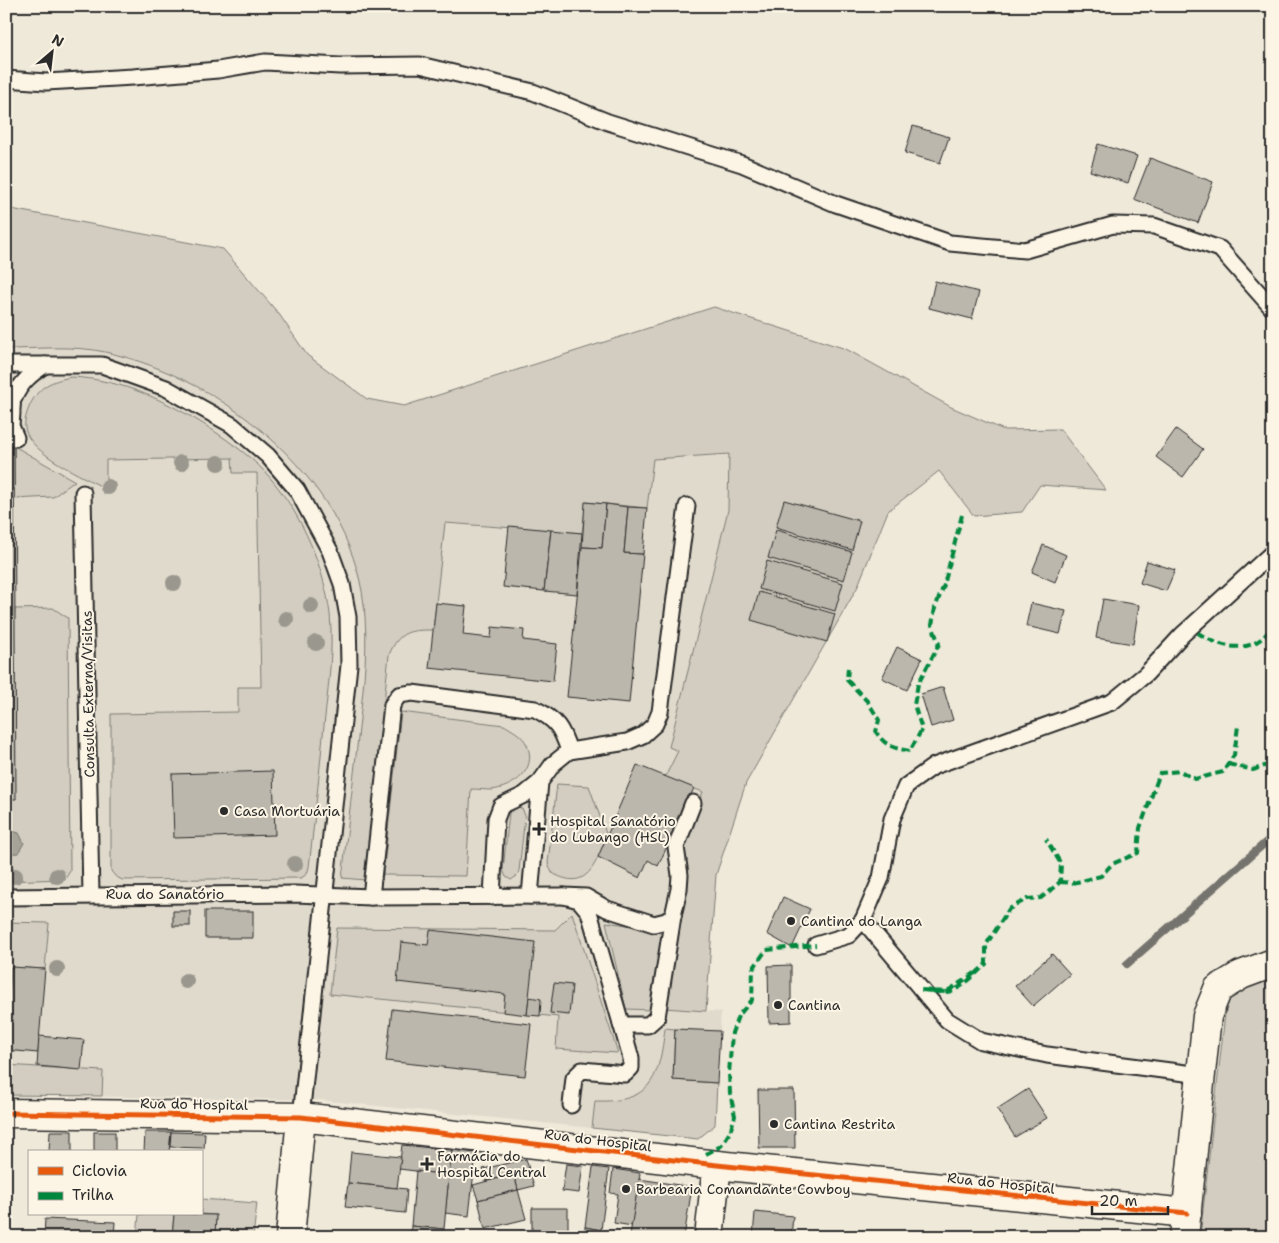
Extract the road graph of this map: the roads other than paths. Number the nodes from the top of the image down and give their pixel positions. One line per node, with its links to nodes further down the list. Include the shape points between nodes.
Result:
1 (6, 79): 2 (lane, via 46,82 133,77 218,70 265,62 340,66 420,65 532,92 608,122 742,164 836,204 950,243 1024,250 1113,225 1154,226 1220,249)
2 (1273, 308)
3 (6, 364): 4 (lane)
4 (45, 365): 5 (lane, via 30,374); 13 (lane, via 102,365 166,388 232,425 268,456 298,490 315,520 342,584 348,618 350,665)
5 (9, 405): 6 (lane, via 16,438)
6 (6, 438)
7 (83, 493): 14 (lane, Consulta Externa/Visitas)
8 (687, 506): 10 (lane, via 660,712 655,724 643,735 627,742)
9 (1273, 552): 21 (lane, via 1182,635 1146,674 1112,702 934,766 906,786 892,820 881,878)
10 (569, 751): 11 (lane, via 553,764); 18 (lane, via 563,734 551,717 535,709 412,693 399,695 392,705)
11 (540, 782): 15 (lane); 19 (lane, via 524,795 501,806 496,819)
12 (693, 802): 20 (lane, via 676,847 680,876)
13 (324, 894): 14 (lane, Rua do Sanatório); 18 (lane, Rua do Sanatório); 28 (lane)
14 (91, 895): 17 (lane, Rua do Sanatório)
15 (530, 896): 16 (lane, Rua do Sanatório); 19 (lane, Rua do Sanatório)
16 (564, 896): 20 (lane, Rua do Sanatório, via 586,897 607,909 654,924); 24 (lane, via 579,900 589,912)
17 (6, 897)
18 (371, 897): 19 (lane, Rua do Sanatório)
19 (492, 897)
20 (673, 916): 24 (lane, via 657,1017 648,1025)
21 (863, 920): 22 (lane, via 849,935); 25 (lane, via 947,1020 981,1041 1047,1055)
22 (816, 945)
23 (1273, 963): 25 (street, via 1241,975 1218,989 1207,1016)
24 (621, 1025): 26 (lane, via 631,1068 625,1074 582,1070 574,1078)
25 (1201, 1075): 30 (street)
26 (571, 1105)
27 (6, 1113): 28 (street, Rua do Hospital)
28 (301, 1117): 29 (street, Rua do Hospital); 31 (street)
29 (717, 1165): 30 (street, Rua do Hospital); 32 (street)
30 (1185, 1225)
31 (290, 1237)
32 (709, 1237)

